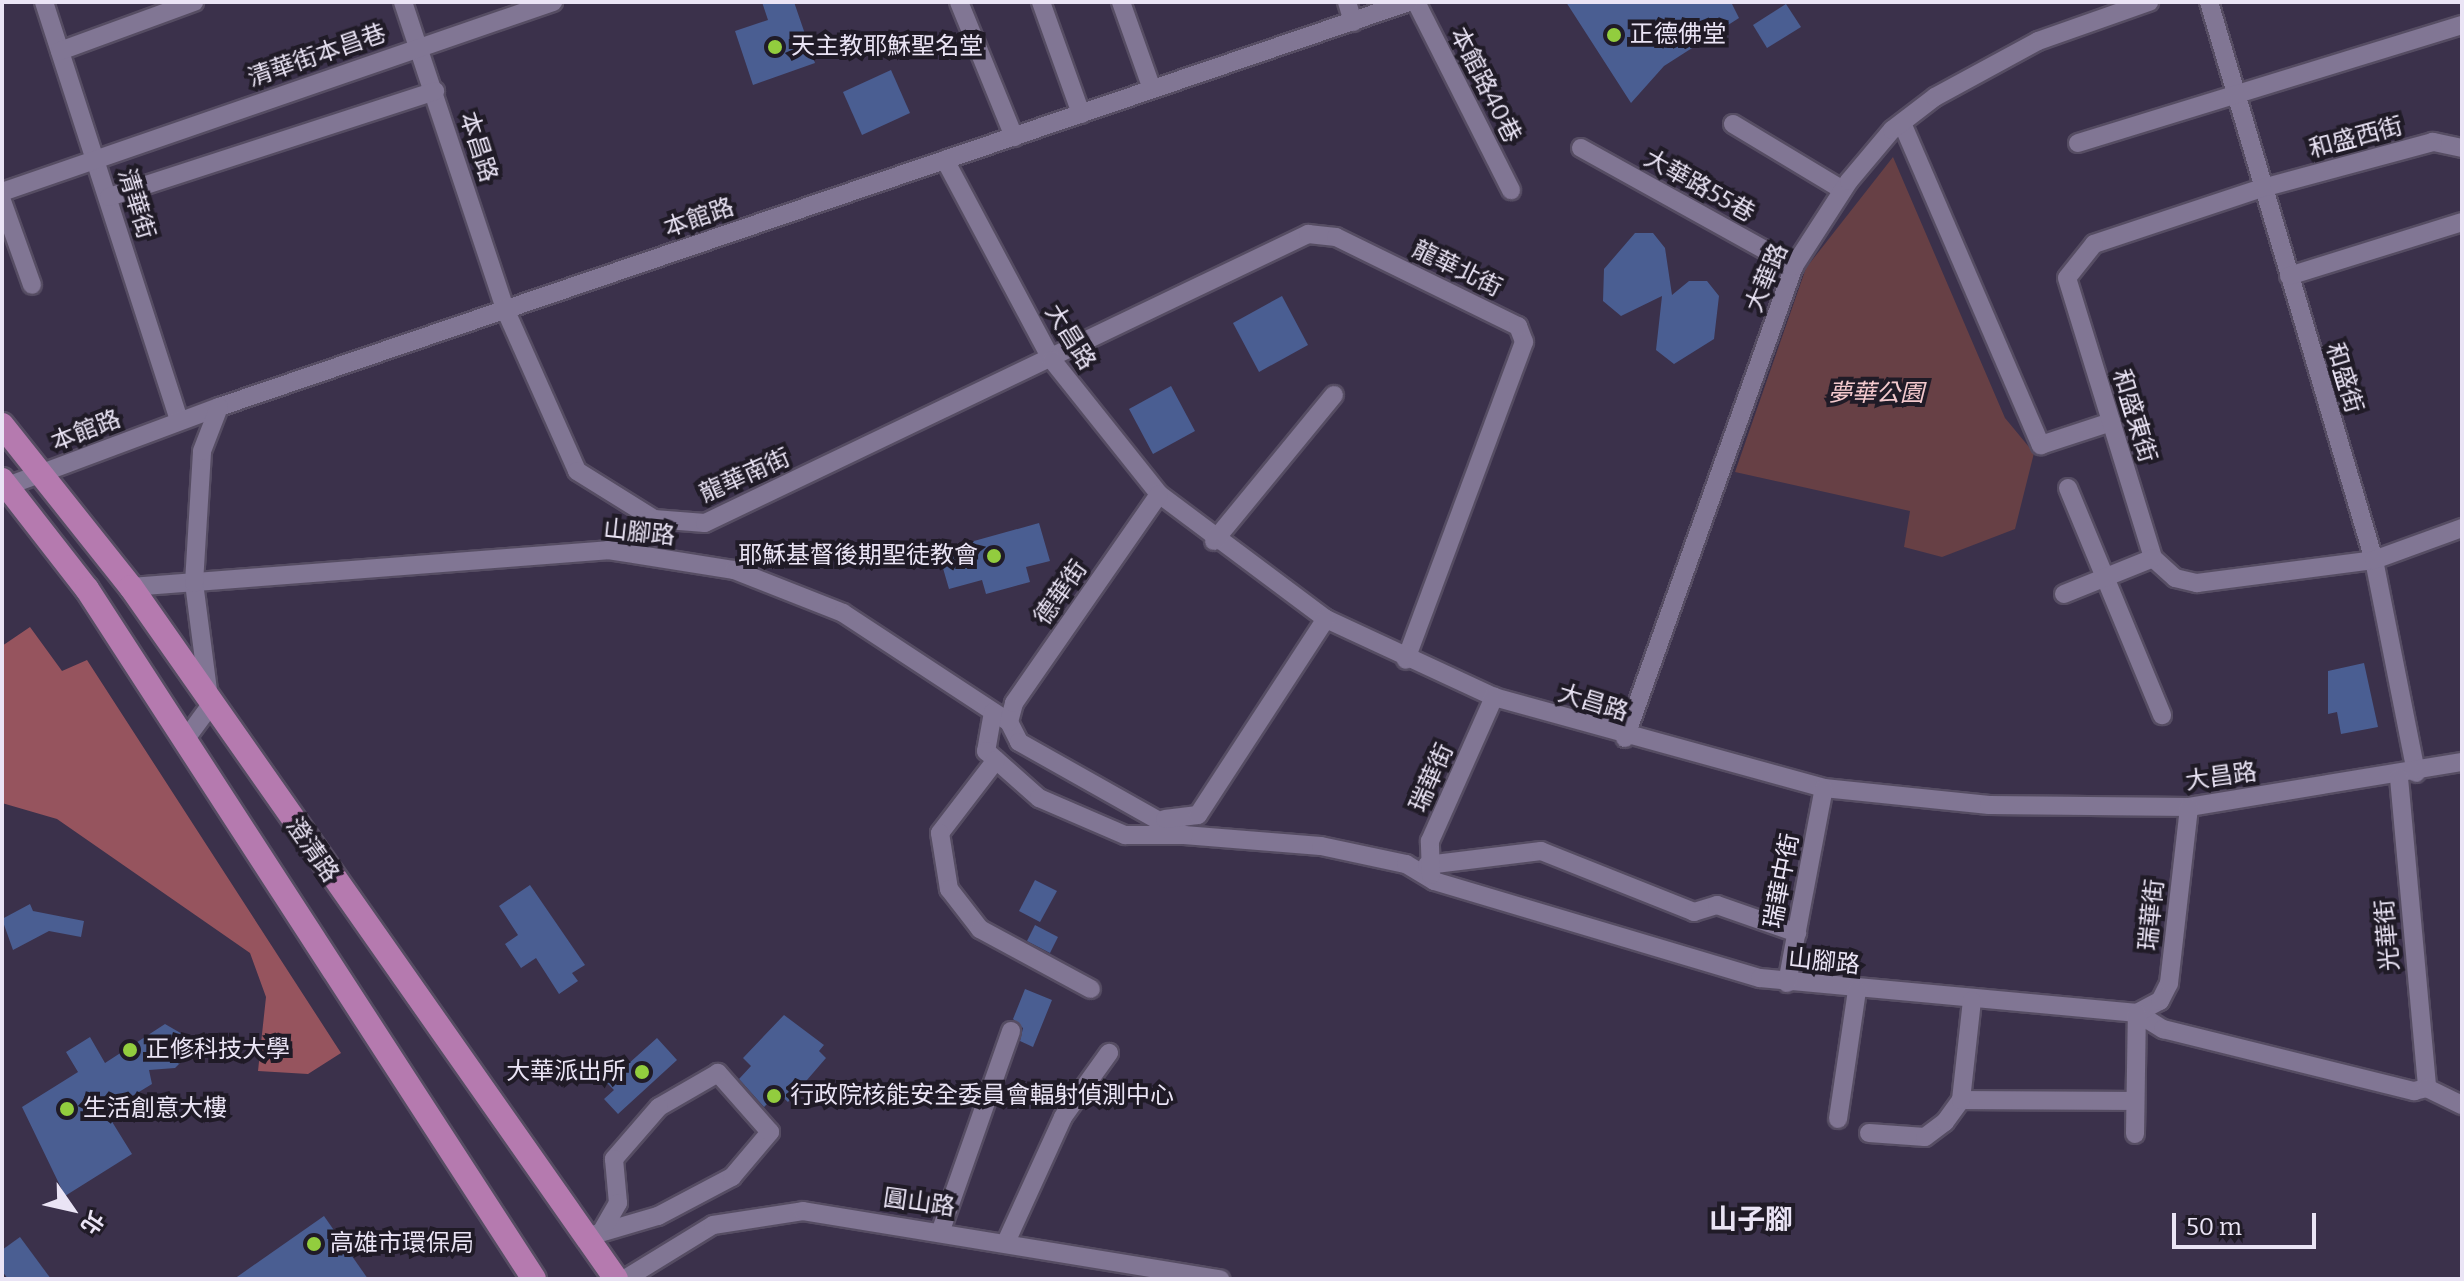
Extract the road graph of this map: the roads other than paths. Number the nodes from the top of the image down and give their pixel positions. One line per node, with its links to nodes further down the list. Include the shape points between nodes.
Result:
1 (44, 2): 16 (street, 清華街)
2 (194, 2): 16 (street)
3 (403, 2): 15 (street, 本昌路)
4 (553, 2): 15 (street, 清華街本昌巷)
5 (959, 2): 23 (street)
6 (1041, 2): 20 (street)
7 (1121, 2): 17 (street)
8 (1347, 2): 13 (street)
9 (1409, 2): 13 (street, 本館路)
10 (1416, 2): 30 (street, 本館路40巷)
11 (2149, 2): 21 (street, 大華路, via 2038,41)
12 (2209, 2): 19 (street, 和盛街)
13 (1353, 22): 17 (street, 本館路)
14 (2462, 25): 19 (street)
15 (417, 46): 18 (street, 本昌路); 27 (street, 清華街本昌巷)
16 (60, 51): 27 (street, 清華街)
17 (1152, 89): 20 (street, 本館路)
18 (435, 91): 33 (street); 39 (street, 本昌路)
19 (2234, 92): 24 (street); 29 (street, 和盛街)
20 (1081, 114): 23 (street, 本館路)
21 (1902, 123): 31 (street, 大華路); 44 (street, via 2041,445)
22 (1733, 124): 31 (street)
23 (1014, 137): 28 (street, 本館路)
24 (2078, 143)
25 (1581, 148): 36 (street, 大華路55巷)
26 (2462, 148): 29 (street, 和盛西街, via 2433,142)
27 (97, 159): 32 (street, 清華街本昌巷); 33 (street, 清華街)
28 (945, 160): 39 (street, 本館路); 40 (street, 大昌路)
29 (2262, 188): 37 (street, 和盛街); 44 (street, 和盛東街, via 2094,244 2067,278)
30 (1511, 190)
31 (1843, 190): 36 (street, 大華路)
32 (2, 192)
33 (109, 197): 43 (street, 清華街)
34 (2, 201): 38 (street)
35 (2462, 222): 37 (street)
36 (1794, 266): 64 (street, 大華路)
37 (2289, 276): 53 (street, 和盛街)
38 (32, 285)
39 (505, 309): 40 (street, 龍華南街, via 577,471 654,519 705,523); 42 (street, 本館路)
40 (1052, 360): 49 (street, 大昌路); 59 (street, 龍華北街, via 1308,234 1336,237 1518,326 1524,342)
41 (1334, 395): 51 (street)
42 (219, 407): 43 (street, 本館路); 55 (street, via 202,451)
43 (179, 421): 46 (street, 本館路)
44 (2111, 422): 52 (street, 和盛東街)
45 (2, 425): 46 (main road, 澄清路)
46 (44, 472): 47 (street, 本館路); 56 (main road, 澄清路)
47 (4, 485): 65 (main road, 澄清路, via 87,589)
48 (2068, 488): 54 (street)
49 (1159, 494): 51 (street, 大昌路); 63 (street, 德華街)
50 (2462, 528): 53 (street)
51 (1214, 541): 58 (street, 大昌路)
52 (2153, 558): 53 (street, via 2175,578 2197,583); 54 (street)
53 (2374, 560): 68 (street, 和盛街)
54 (2100, 579): 57 (street); 62 (street)
55 (194, 583): 56 (street, 山腳路); 61 (street); 63 (street, 山腳路, via 608,550 702,565 843,613)
56 (131, 587): 61 (main road, 澄清路)
57 (2064, 594)
58 (1326, 619): 59 (street, 大昌路); 71 (street, via 1198,815)
59 (1406, 660): 60 (street, 大昌路)
60 (1494, 697): 64 (street, 大昌路); 73 (street, 瑞華街)
61 (210, 706): 65 (street); 90 (main road, 澄清路)
62 (2162, 715)
63 (1001, 717): 66 (street, via 986,751); 71 (street, 山腳路, via 1019,742)
64 (1625, 738): 69 (street, 大昌路)
65 (185, 740): 92 (main road, 澄清路)
66 (996, 760): 72 (street, 山腳路, via 1039,798 1125,835); 76 (street, via 940,833 949,889 980,929)
67 (2462, 762): 68 (street, 大昌路)
68 (2407, 775): 70 (street, 大昌路); 82 (street, 光華街)
69 (1824, 788): 70 (street, 大昌路, via 1989,805); 74 (street, 瑞華中街)
70 (2189, 807): 79 (street, 瑞華街, via 2169,983 2160,1001)
71 (1161, 819): 72 (street, 山腳路)
72 (1184, 835): 73 (street, 山腳路, via 1321,846)
73 (1430, 873): 74 (street, via 1541,851 1694,912 1717,905); 75 (street, 山腳路)
74 (1797, 933): 75 (street, 瑞華中街)
75 (1787, 983): 77 (street, 山腳路)
76 (1091, 989)
77 (1857, 990): 78 (street, 山腳路); 86 (street)
78 (1972, 1001): 79 (street, 山腳路); 83 (street)
79 (2137, 1013): 82 (street, 山腳路, via 2163,1029 2414,1091); 84 (street)
80 (1011, 1031): 89 (street)
81 (1109, 1053): 91 (street, via 1063,1117)
82 (2427, 1088): 85 (street, 山腳路)
83 (1961, 1100): 84 (street); 87 (street, via 1925,1137)
84 (2134, 1101): 88 (street)
85 (2462, 1105)
86 (1838, 1119)
87 (1869, 1133)
88 (2135, 1134)
89 (941, 1230): 91 (street, 圓山路); 94 (street, 圓山路, via 803,1211 761,1213 713,1225)
90 (594, 1234): 90 (street, via 658,1216 732,1177 770,1132 718,1073 659,1107 614,1159 618,1203); 93 (main road, 澄清路)
91 (1007, 1240): 95 (street, 圓山路)
92 (534, 1279)
93 (616, 1279)
94 (625, 1279)
95 (1220, 1279)

